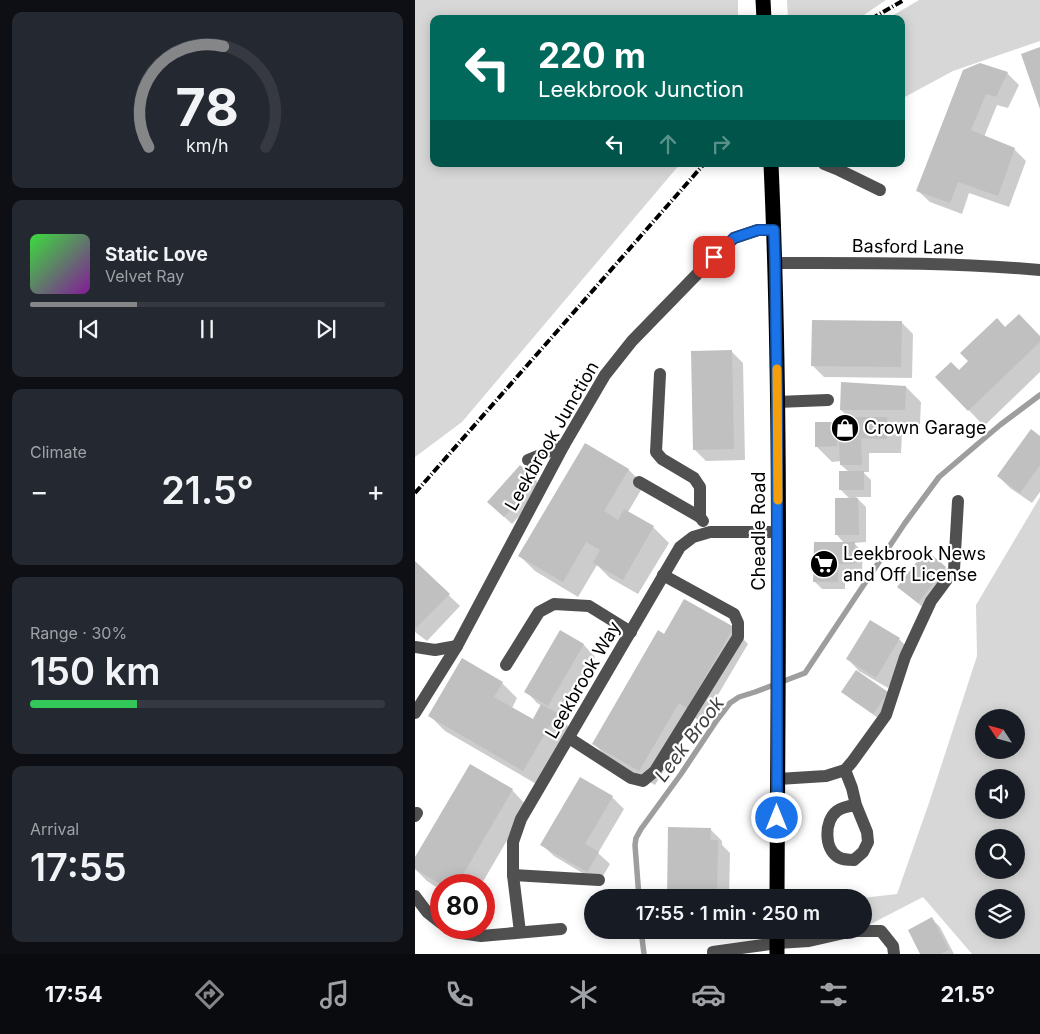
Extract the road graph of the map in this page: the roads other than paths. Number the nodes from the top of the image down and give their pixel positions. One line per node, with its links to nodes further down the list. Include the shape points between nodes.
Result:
1 (763, 0): 2 (highway)
2 (764, 15)
3 (771, 167): 6 (highway, Cheadle Road)
4 (832, 167): 5 (street)
5 (880, 190)
6 (774, 230): 7 (highway, Cheadle Road); 12 (street, Leekbrook Junction, via 758,230 734,238 665,307 605,375)
7 (775, 263): 8 (street, Basford Lane, via 905,263); 11 (highway, Cheadle Road)
8 (1040, 270)
9 (660, 374): 16 (street, via 656,452 694,478 700,487)
10 (828, 400): 11 (street)
11 (777, 402): 18 (highway, Cheadle Road)
12 (564, 446): 13 (street); 21 (street, Leekbrook Junction)
13 (528, 460)
14 (639, 482): 16 (street)
15 (958, 501): 26 (street, via 954,570 927,609 905,657 886,715)
16 (700, 517): 17 (street)
17 (710, 532): 18 (street, Leekbrook Way); 19 (street, Leekbrook Way, via 693,537 680,547)
18 (778, 532): 27 (highway, Cheadle Road)
19 (663, 575): 20 (street, Leekbrook Way); 25 (street, via 734,614 738,637 655,771 643,781 631,778)
20 (631, 632): 23 (street, via 589,606 554,604 539,612); 25 (street, Leekbrook Way)
21 (457, 646): 22 (street, via 435,650); 24 (street, Leekbrook Junction)
22 (415, 647)
23 (507, 665)
24 (415, 711)
25 (569, 738): 29 (street, Leekbrook Way, via 521,819 513,842)
26 (845, 770): 27 (street, via 826,776); 28 (street)
27 (777, 779): 31 (highway, Cheadle Road)
28 (856, 805)
29 (513, 875): 30 (street); 36 (street, Leekbrook Way)
30 (599, 880)
31 (777, 889)
32 (415, 896): 33 (street)
33 (430, 914)
34 (561, 929): 36 (street)
35 (872, 931): 41 (street, via 881,931 893,946)
36 (520, 932): 37 (street)
37 (495, 935)
38 (821, 939): 39 (street)
39 (777, 942): 40 (street)
40 (713, 954)
41 (894, 954)

